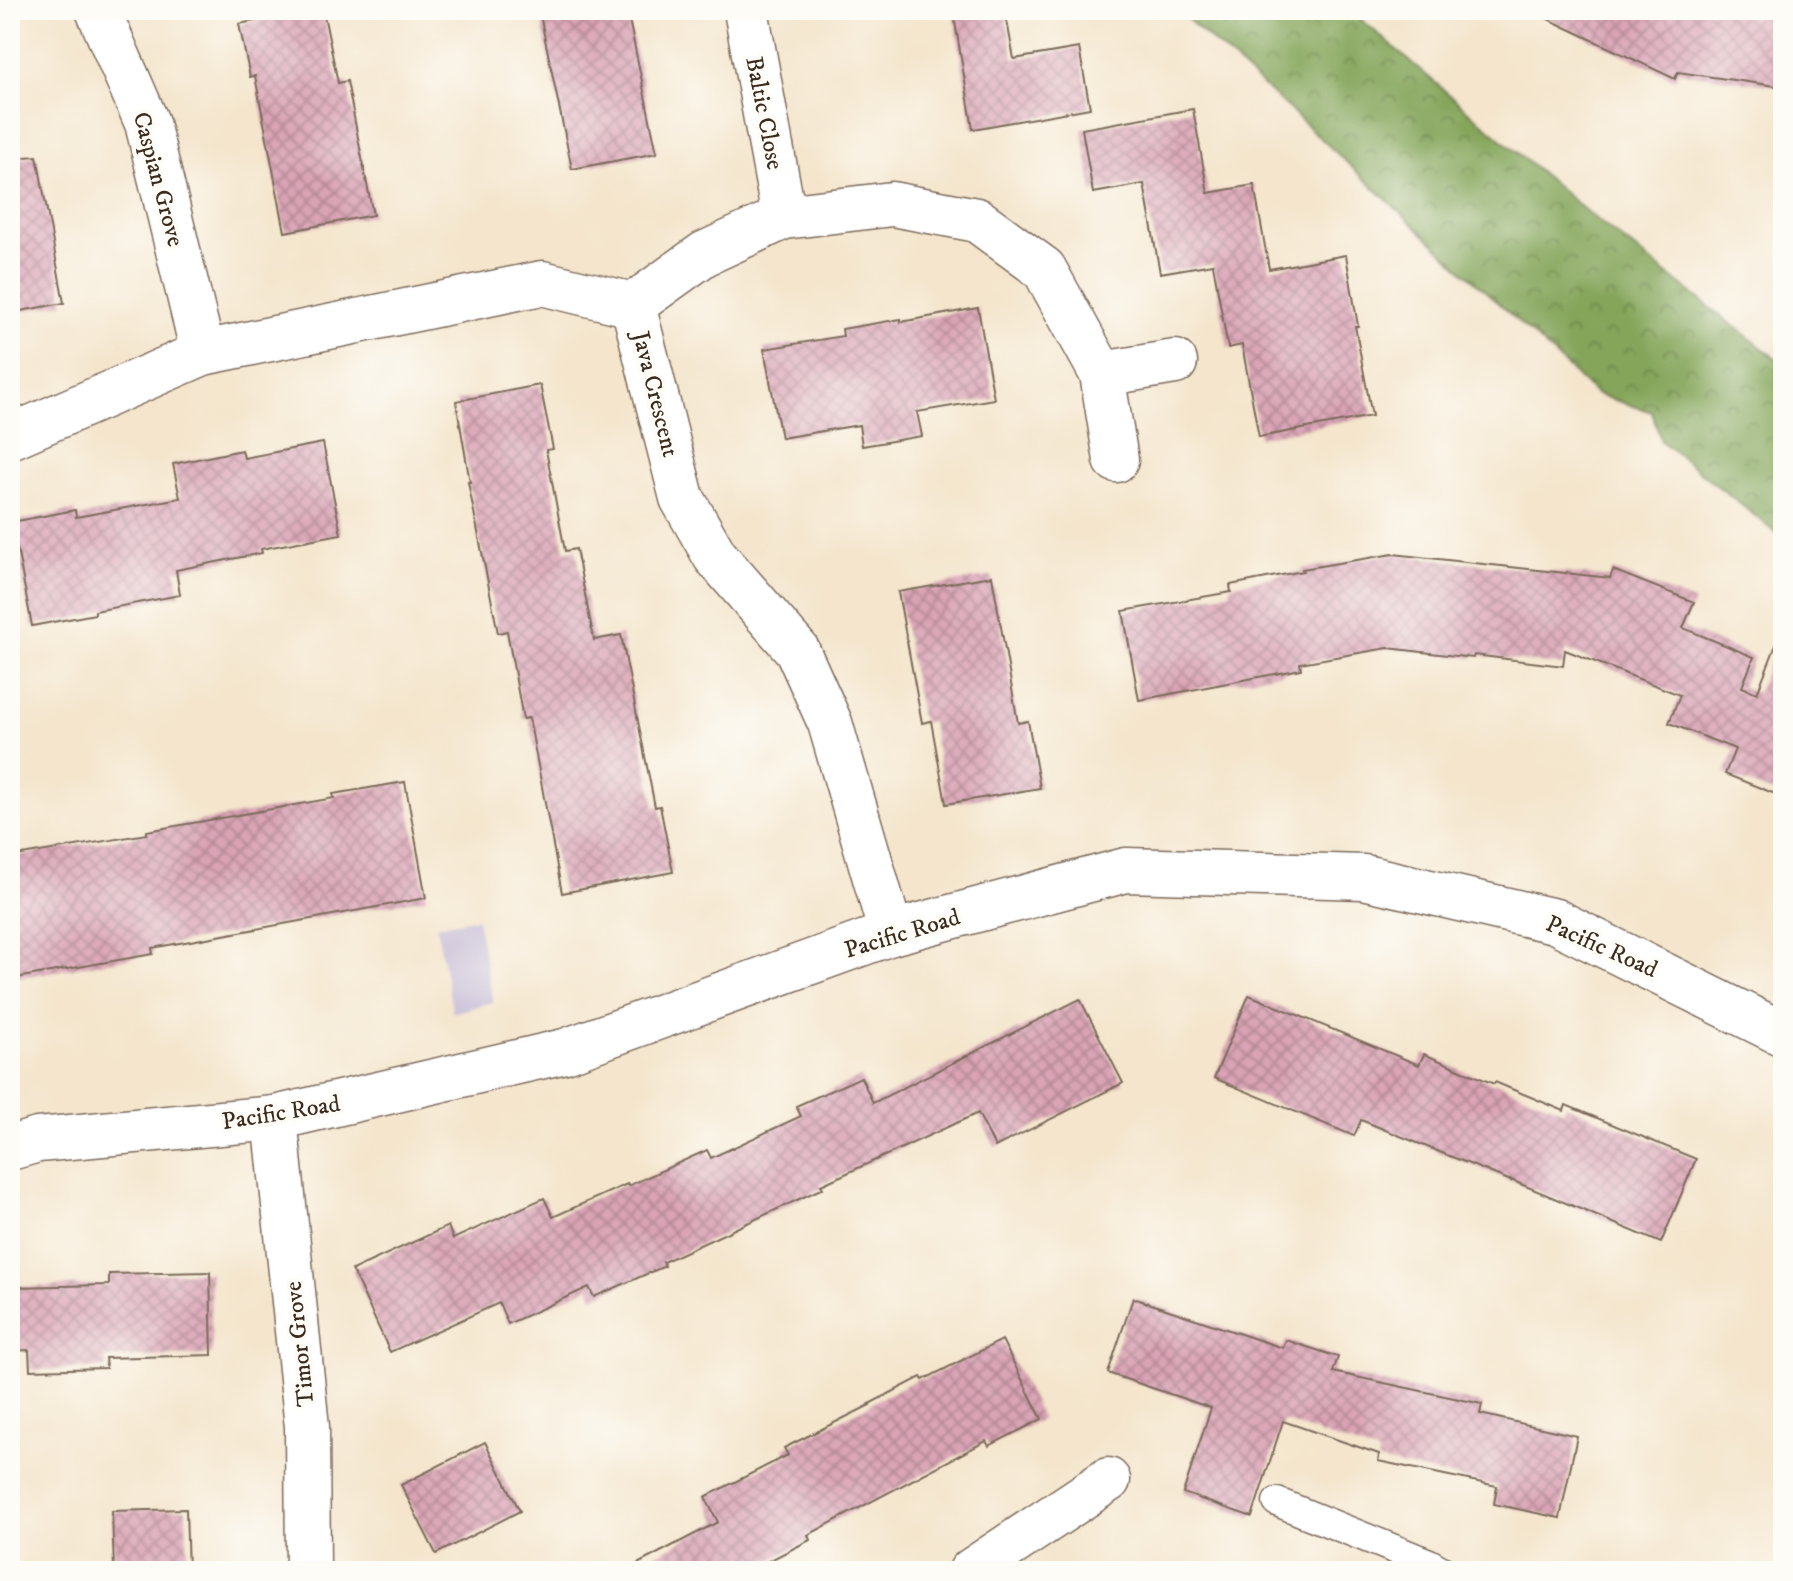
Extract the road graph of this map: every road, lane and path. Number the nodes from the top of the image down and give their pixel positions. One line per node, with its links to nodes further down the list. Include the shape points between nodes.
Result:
1 (98, 10): 5 (street, Caspian Grove, via 147,123)
2 (746, 10): 3 (street, Baltic Close)
3 (784, 217): 4 (street, via 704,254); 7 (street, via 892,204 977,220 1044,269)
4 (633, 305): 5 (street, Java Crescent, via 542,283); 10 (street, Java Crescent, via 682,498 715,556 797,650 830,723)
5 (203, 353): 8 (street, Java Crescent)
6 (1175, 362): 7 (street)
7 (1102, 374): 9 (street)
8 (10, 437)
9 (1116, 460)
10 (891, 933): 11 (street, Pacific Road, via 1126,870 1364,877 1555,921); 12 (street, Pacific Road, via 565,1051)
11 (1783, 1034)
12 (275, 1118): 13 (street, Pacific Road, via 38,1140); 16 (street, Timor Grove, via 307,1427)
13 (10, 1148)
14 (1108, 1480): 17 (street)
15 (1277, 1502): 18 (lane)
16 (308, 1571)
17 (971, 1571)
18 (1443, 1571)

